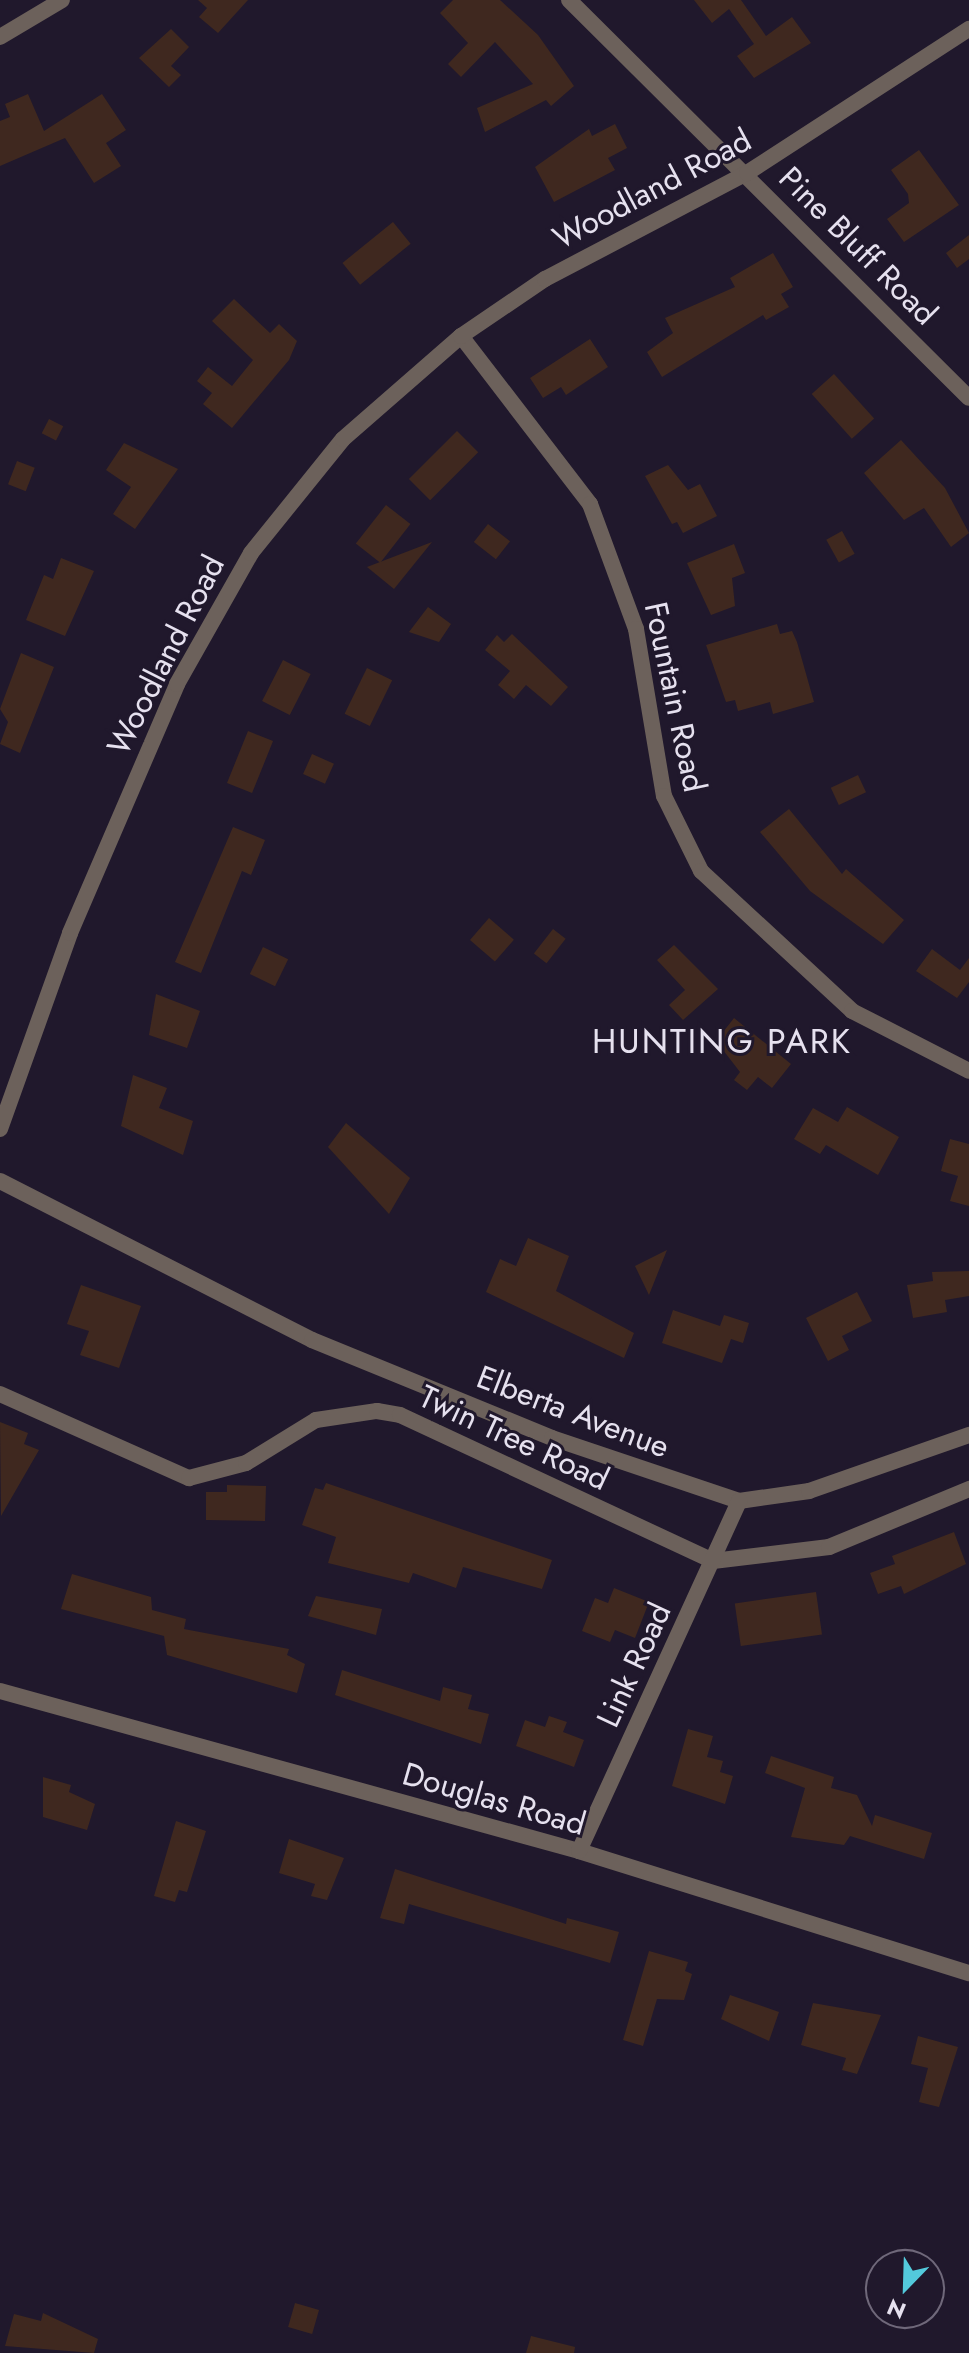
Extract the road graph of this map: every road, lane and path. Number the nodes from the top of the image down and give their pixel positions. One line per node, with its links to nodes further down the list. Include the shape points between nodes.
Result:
1 (62, 0): 4 (street)
2 (569, 0): 5 (street, Pine Bluff Road)
3 (969, 29): 5 (street, Woodland Road)
4 (0, 37)
5 (747, 173): 6 (street, Woodland Road, via 545,279); 7 (street, Pine Bluff Road)
6 (461, 336): 8 (street, Fountain Road, via 590,504 636,629 664,796 701,871 852,1011); 9 (street, Woodland Road, via 343,439 251,553 214,613 123,803)
7 (969, 398)
8 (969, 1071)
9 (0, 1129)
10 (0, 1181): 14 (street, Elberta Avenue, via 312,1340 552,1438)
11 (0, 1394): 15 (street, Twin Tree Road, via 189,1478 246,1463 316,1420 377,1411 400,1415)
12 (969, 1435): 14 (street, Elberta Avenue, via 809,1491)
13 (969, 1489): 15 (street, via 829,1547)
14 (739, 1501): 15 (street, Link Road)
15 (713, 1561): 17 (street, Link Road)
16 (0, 1691): 17 (street, Douglas Road)
17 (579, 1851): 18 (street, Douglas Road)
18 (969, 1973)

